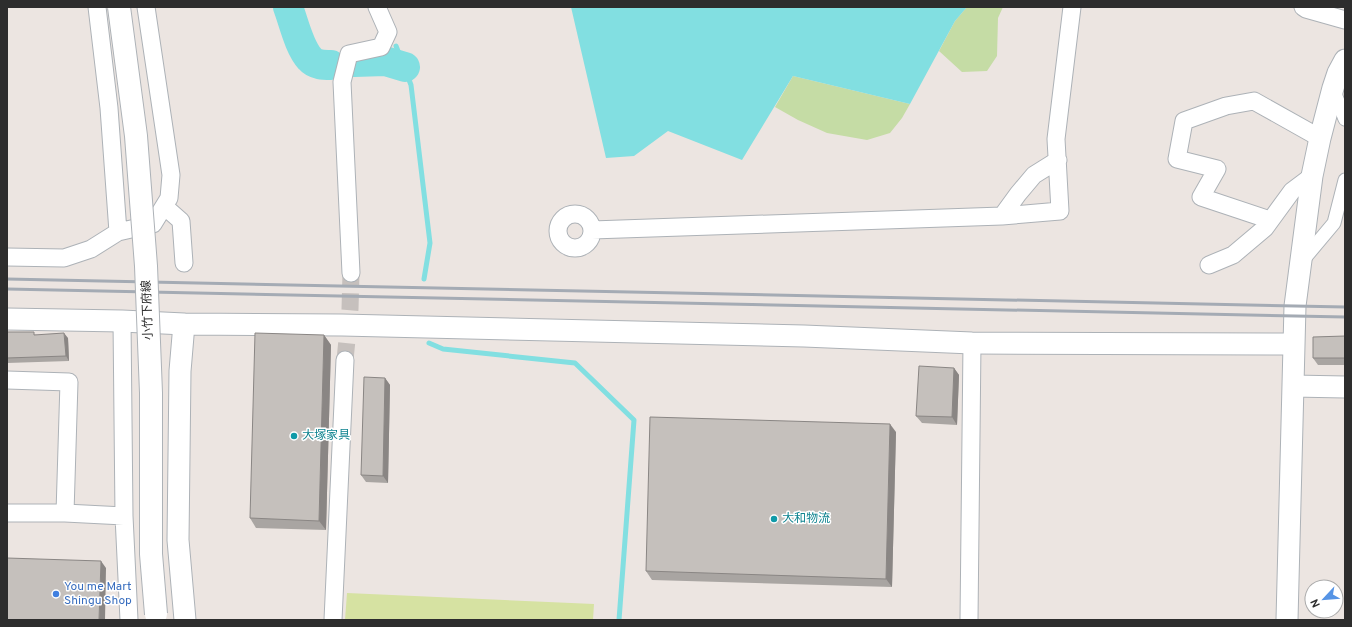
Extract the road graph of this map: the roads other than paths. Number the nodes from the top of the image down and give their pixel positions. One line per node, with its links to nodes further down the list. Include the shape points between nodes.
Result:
1 (97, 7): 19 (street, via 109,108)
2 (119, 7): 37 (main road, 小竹下府線, bridge, via 136,136 146,266 151,393 151,554)
3 (146, 7): 15 (street, via 171,175 169,198)
4 (377, 7): 24 (street, via 388,32 381,47 349,54 342,82)
5 (1072, 7): 12 (street, via 1056,139)
6 (1303, 7): 7 (street)
7 (1345, 20)
8 (1345, 60): 9 (street)
9 (1333, 88): 10 (street); 11 (street)
10 (1345, 119)
11 (1320, 138): 13 (street); 17 (street, via 1254,101 1226,106 1184,121 1177,159 1217,169 1201,196)
12 (1058, 160): 16 (street, via 1034,175); 16 (street, via 1060,211)
13 (1312, 176): 17 (street, via 1292,191); 21 (street)
14 (1345, 180): 21 (street, via 1334,223)
15 (164, 206): 19 (street, via 153,224); 22 (street, via 182,222)
16 (1002, 216): 18 (street)
17 (1270, 220): 23 (street, via 1265,228 1233,255)
18 (592, 230)
19 (118, 232): 20 (street, via 91,249 64,258)
20 (7, 257)
21 (1302, 261): 29 (street, via 1295,306)
22 (184, 263)
23 (1209, 265)
24 (351, 273)
25 (7, 319): 26 (street)
26 (122, 321): 27 (street); 36 (street)
27 (184, 324): 28 (street, via 780,335); 39 (street, via 180,371 178,540)
28 (972, 343): 29 (street); 41 (street)
29 (1294, 344): 32 (street)
30 (345, 360): 40 (street)
31 (7, 380): 35 (street, via 69,382)
32 (1294, 386): 33 (street); 42 (street)
33 (1345, 387)
34 (7, 513): 35 (street)
35 (65, 513): 36 (street)
36 (124, 516): 38 (street)
37 (156, 614)
38 (129, 620)
39 (186, 620)
40 (333, 620)
41 (969, 620)
42 (1287, 620)

